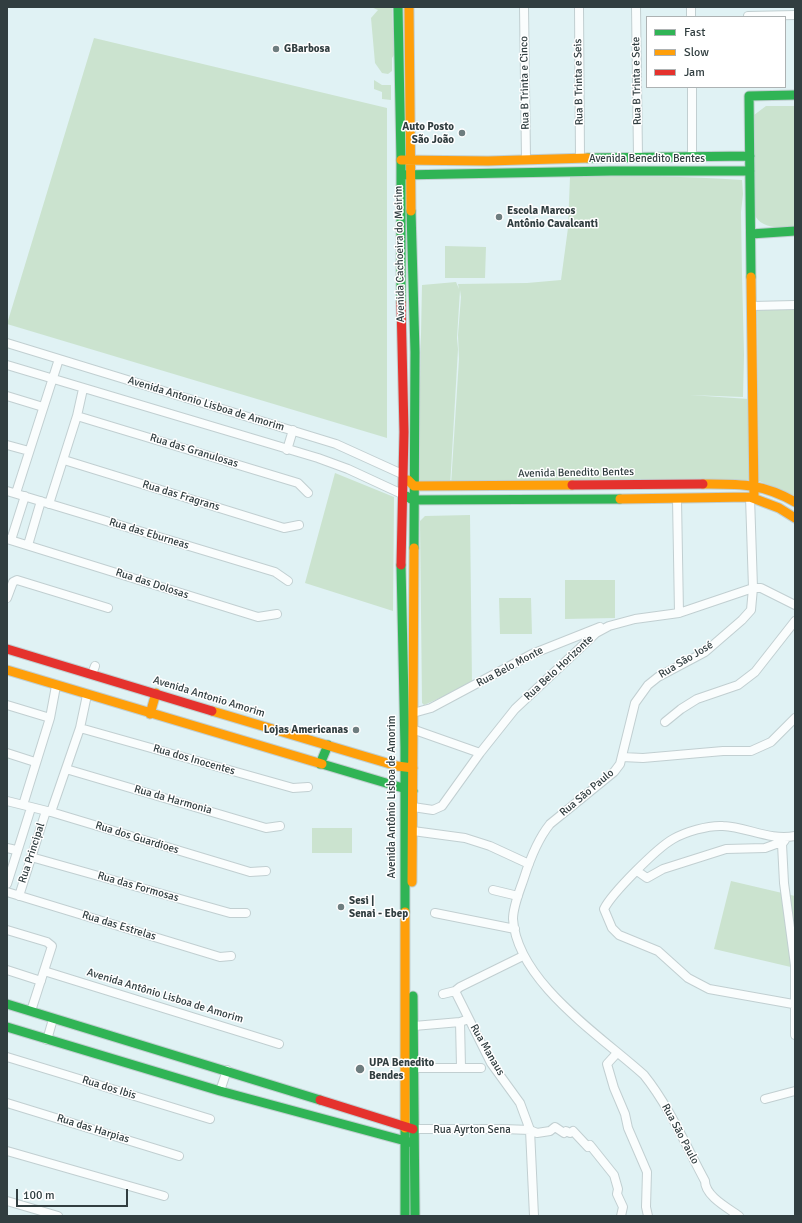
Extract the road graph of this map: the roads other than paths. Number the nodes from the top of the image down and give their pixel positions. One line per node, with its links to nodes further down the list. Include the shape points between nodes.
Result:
1 (398, 7): 18 (street, Avenida Cachoeira do Meirim)
2 (409, 7): 18 (street, Avenida Cachoeira do Meirim)
3 (524, 7): 17 (street, Rua B Trinta e Cinco)
4 (579, 7): 16 (street, Rua B Trinta e Seis)
5 (636, 7): 14 (street, Rua B Trinta e Sete)
6 (748, 7): 8 (street)
7 (795, 15): 8 (street)
8 (748, 16)
9 (692, 88): 12 (street)
10 (749, 92): 11 (street); 15 (street)
11 (795, 95)
12 (692, 155): 14 (street, Avenida Benedito Bentes); 15 (street, Avenida Benedito Bentes)
13 (610, 156): 14 (street, Avenida Benedito Bentes); 16 (street, Avenida Benedito Bentes); 19 (street)
14 (638, 156)
15 (750, 156): 20 (street)
16 (580, 158): 17 (street, Avenida Benedito Bentes)
17 (526, 159): 18 (street, Avenida Benedito Bentes)
18 (406, 160): 21 (street, Avenida Cachoeira do Meirim)
19 (611, 171): 20 (street, Avenida Benedito Bentes); 21 (street, Avenida Benedito Bentes)
20 (750, 171): 23 (street)
21 (406, 175): 39 (street, Avenida Cachoeira do Meirim, via 401,331 404,432); 41 (street, Avenida Cachoeira do Meirim, via 415,352)
22 (795, 232): 23 (street)
23 (751, 234): 25 (street)
24 (795, 305): 25 (street)
25 (752, 306): 40 (street)
26 (7, 343): 27 (street, Avenida Antonio Lisboa de Amorim)
27 (59, 359): 29 (street); 34 (street, Avenida Antonio Lisboa de Amorim)
28 (7, 365): 29 (street, Avenida Antonio Lisboa de Amorim)
29 (52, 379): 30 (street, Avenida Antonio Lisboa de Amorim); 32 (street)
30 (83, 389): 33 (street); 36 (street, Avenida Antonio Lisboa de Amorim)
31 (7, 396): 32 (street)
32 (43, 407): 37 (street)
33 (77, 416): 38 (street); 43 (street, Rua das Granulosas, via 298,483)
34 (293, 430): 36 (street); 39 (street, Avenida Antonio Lisboa de Amorim, via 336,444)
35 (7, 445): 37 (street)
36 (287, 450): 45 (street, Avenida Antonio Lisboa de Amorim, via 318,458)
37 (29, 451): 44 (street)
38 (64, 460): 51 (street); 53 (street, Rua das Fragrans, via 284,528)
39 (402, 474): 41 (street); 45 (street, Avenida Antônio Lisboa de Amorim)
40 (754, 485): 41 (street, Avenida Benedito Bentes); 47 (street); 50 (street, Avenida Benedito Bentes, via 781,494)
41 (414, 486): 49 (street, Avenida Cachoeira do Meirim)
42 (7, 491): 44 (street, Rua das Eburneas)
43 (308, 492)
44 (16, 493): 46 (street, Rua das Eburneas)
45 (402, 494): 49 (street); 84 (street, Avenida Antônio Lisboa de Amorim, via 401,576)
46 (25, 496): 51 (street, Rua das Eburneas); 54 (street, Rua das Dolosas)
47 (752, 497): 48 (street); 52 (street); 57 (street, Rua São José)
48 (677, 499): 49 (street); 61 (street)
49 (413, 500): 71 (street, Avenida Antônio Lisboa de Amorim)
50 (795, 502)
51 (45, 503): 55 (street); 56 (street, Rua das Eburneas, via 275,572)
52 (795, 518)
53 (299, 525)
54 (9, 540): 55 (street, Rua das Dolosas)
55 (28, 544): 62 (street, Rua das Dolosas, via 258,618)
56 (288, 581)
57 (754, 588): 59 (street, via 761,588); 61 (street, Rua Belo Horizonte); 81 (street, Rua São José, via 751,610 742,620 705,652 648,685 635,703)
58 (7, 598): 60 (street, via 13,582 17,580)
59 (794, 601)
60 (108, 608)
61 (679, 613): 64 (street, Rua Belo Horizonte, via 635,619)
62 (277, 614)
63 (795, 621): 75 (street, via 755,672 738,686 697,699 681,708)
64 (609, 626): 71 (street, Rua Belo Monte, via 588,631 532,654 441,703); 80 (street, Rua Belo Horizonte, via 596,633 543,681)
65 (7, 648): 68 (street, Avenida Antonio Amorim, via 94,670)
66 (7, 670): 67 (street)
67 (56, 686): 69 (street); 73 (street)
68 (156, 694): 72 (street); 78 (street, Avenida Antonio Amorim)
69 (87, 695): 72 (street); 76 (street)
70 (7, 705): 73 (street)
71 (413, 713): 77 (street, Avenida Antônio Lisboa de Amorim)
72 (150, 714): 83 (street)
73 (50, 718): 82 (street)
74 (795, 718): 81 (street, Rua São Paulo, via 771,742 751,751)
75 (665, 722)
76 (80, 728): 85 (street); 86 (street, Rua dos Inocentes, via 293,788)
77 (412, 730): 80 (street); 84 (street, Avenida Antônio Lisboa de Amorim)
78 (328, 745): 83 (street); 84 (street, Avenida Antonio Amorim, via 397,766)
79 (7, 753): 82 (street)
80 (480, 753): 90 (street, Rua Belo Horizonte, via 439,809)
81 (622, 757): 99 (street, Rua São Paulo, via 614,772 550,824)
82 (35, 762): 89 (street)
83 (320, 764): 87 (street)
84 (409, 767): 87 (street, Avenida Antônio Lisboa de Amorim)
85 (66, 769): 91 (street); 92 (street, Rua da Harmonia, via 266,828)
86 (308, 786)
87 (408, 790): 90 (street, Avenida Antônio Lisboa de Amorim); 141 (street, Avenida Antônio Lisboa de Amorim)
88 (7, 800): 89 (street, Rua dos Guardioes)
89 (27, 806): 91 (street, Rua dos Guardioes); 97 (street, Rua Principal)
90 (413, 807): 93 (street, Avenida Antônio Lisboa de Amorim)
91 (48, 812): 98 (street, Rua Principal); 100 (street, Rua dos Guardioes, via 250,872)
92 (280, 826)
93 (413, 830): 99 (street, via 465,838); 125 (street, Avenida Antônio Lisboa de Amorim)
94 (795, 836): 95 (street)
95 (784, 841): 101 (street, via 765,848 726,849 663,869 647,878); 101 (street, via 722,826 706,828 672,839); 109 (street)
96 (7, 848): 97 (street)
97 (16, 850): 102 (street, Rua Principal)
98 (31, 857): 105 (street, Rua Principal); 107 (street, Rua das Formosas, via 230,913)
99 (529, 864): 106 (street, Rua São Paulo)
100 (266, 871)
101 (637, 871): 120 (street, via 614,894 604,909 612,928 619,935 658,951 688,978 709,989)
102 (7, 884)
103 (493, 890): 106 (street)
104 (7, 892): 105 (street, Rua das Estrelas)
105 (19, 896): 112 (street, Rua das Estrelas, via 220,957)
106 (518, 896): 110 (street, Rua São Paulo, via 513,918)
107 (246, 913)
108 (435, 913): 110 (street)
109 (792, 918): 120 (street)
110 (515, 929): 113 (street, Rua São Paulo)
111 (7, 930): 115 (street, via 50,943 52,949)
112 (231, 956)
113 (523, 956): 117 (street, via 460,987); 130 (street, Rua São Paulo, via 565,1006)
114 (7, 970): 116 (street)
115 (44, 971): 116 (street); 129 (street, Avenida Antônio Lisboa de Amorim)
116 (41, 981): 121 (street)
117 (455, 992): 118 (street); 123 (street, Rua Manaus)
118 (443, 994)
119 (7, 1004): 121 (street)
120 (793, 1004): 127 (street)
121 (31, 1011): 122 (street)
122 (53, 1019): 128 (street); 135 (street)
123 (469, 1019): 124 (street); 142 (street, Rua Manaus, via 491,1063 520,1103)
124 (460, 1022): 125 (street); 133 (street)
125 (414, 1026): 132 (street, Avenida Antônio Lisboa de Amorim)
126 (7, 1027): 128 (street)
127 (795, 1035)
128 (47, 1040): 136 (street)
129 (279, 1044)
130 (618, 1053): 153 (street, via 607,1064 628,1128 647,1172); 154 (street, Rua São Paulo, via 644,1075 654,1088 705,1181 705,1186 712,1195)
131 (7, 1057): 140 (street, Rua dos Ibis)
132 (414, 1068): 133 (street); 141 (street, Avenida Antônio Lisboa de Amorim)
133 (461, 1068): 134 (street)
134 (481, 1068)
135 (227, 1070): 136 (street); 141 (street)
136 (220, 1091): 143 (street)
137 (795, 1091): 138 (street)
138 (765, 1099)
139 (7, 1103): 145 (street, Rua das Harpias)
140 (210, 1119)
141 (409, 1128): 142 (street, Rua Ayrton Sena); 143 (street, Avenida Antônio Lisboa de Amorim)
142 (530, 1130): 151 (street, Rua Manaus); 152 (street, Rua Ayrton Sena, via 537,1133 550,1131 555,1127 564,1133 570,1133 573,1130 588,1147 590,1146 614,1175 617,1194 623,1207)
143 (409, 1142): 149 (street, Avenida Antônio Lisboa de Amorim); 150 (street, Avenida Antônio Lisboa de Amorim)
144 (7, 1151): 146 (street)
145 (179, 1156)
146 (164, 1196)
147 (7, 1201): 148 (street)
148 (58, 1216)
149 (405, 1216)
150 (415, 1216)
151 (534, 1216)
152 (621, 1216)
153 (648, 1216)
154 (739, 1216)

